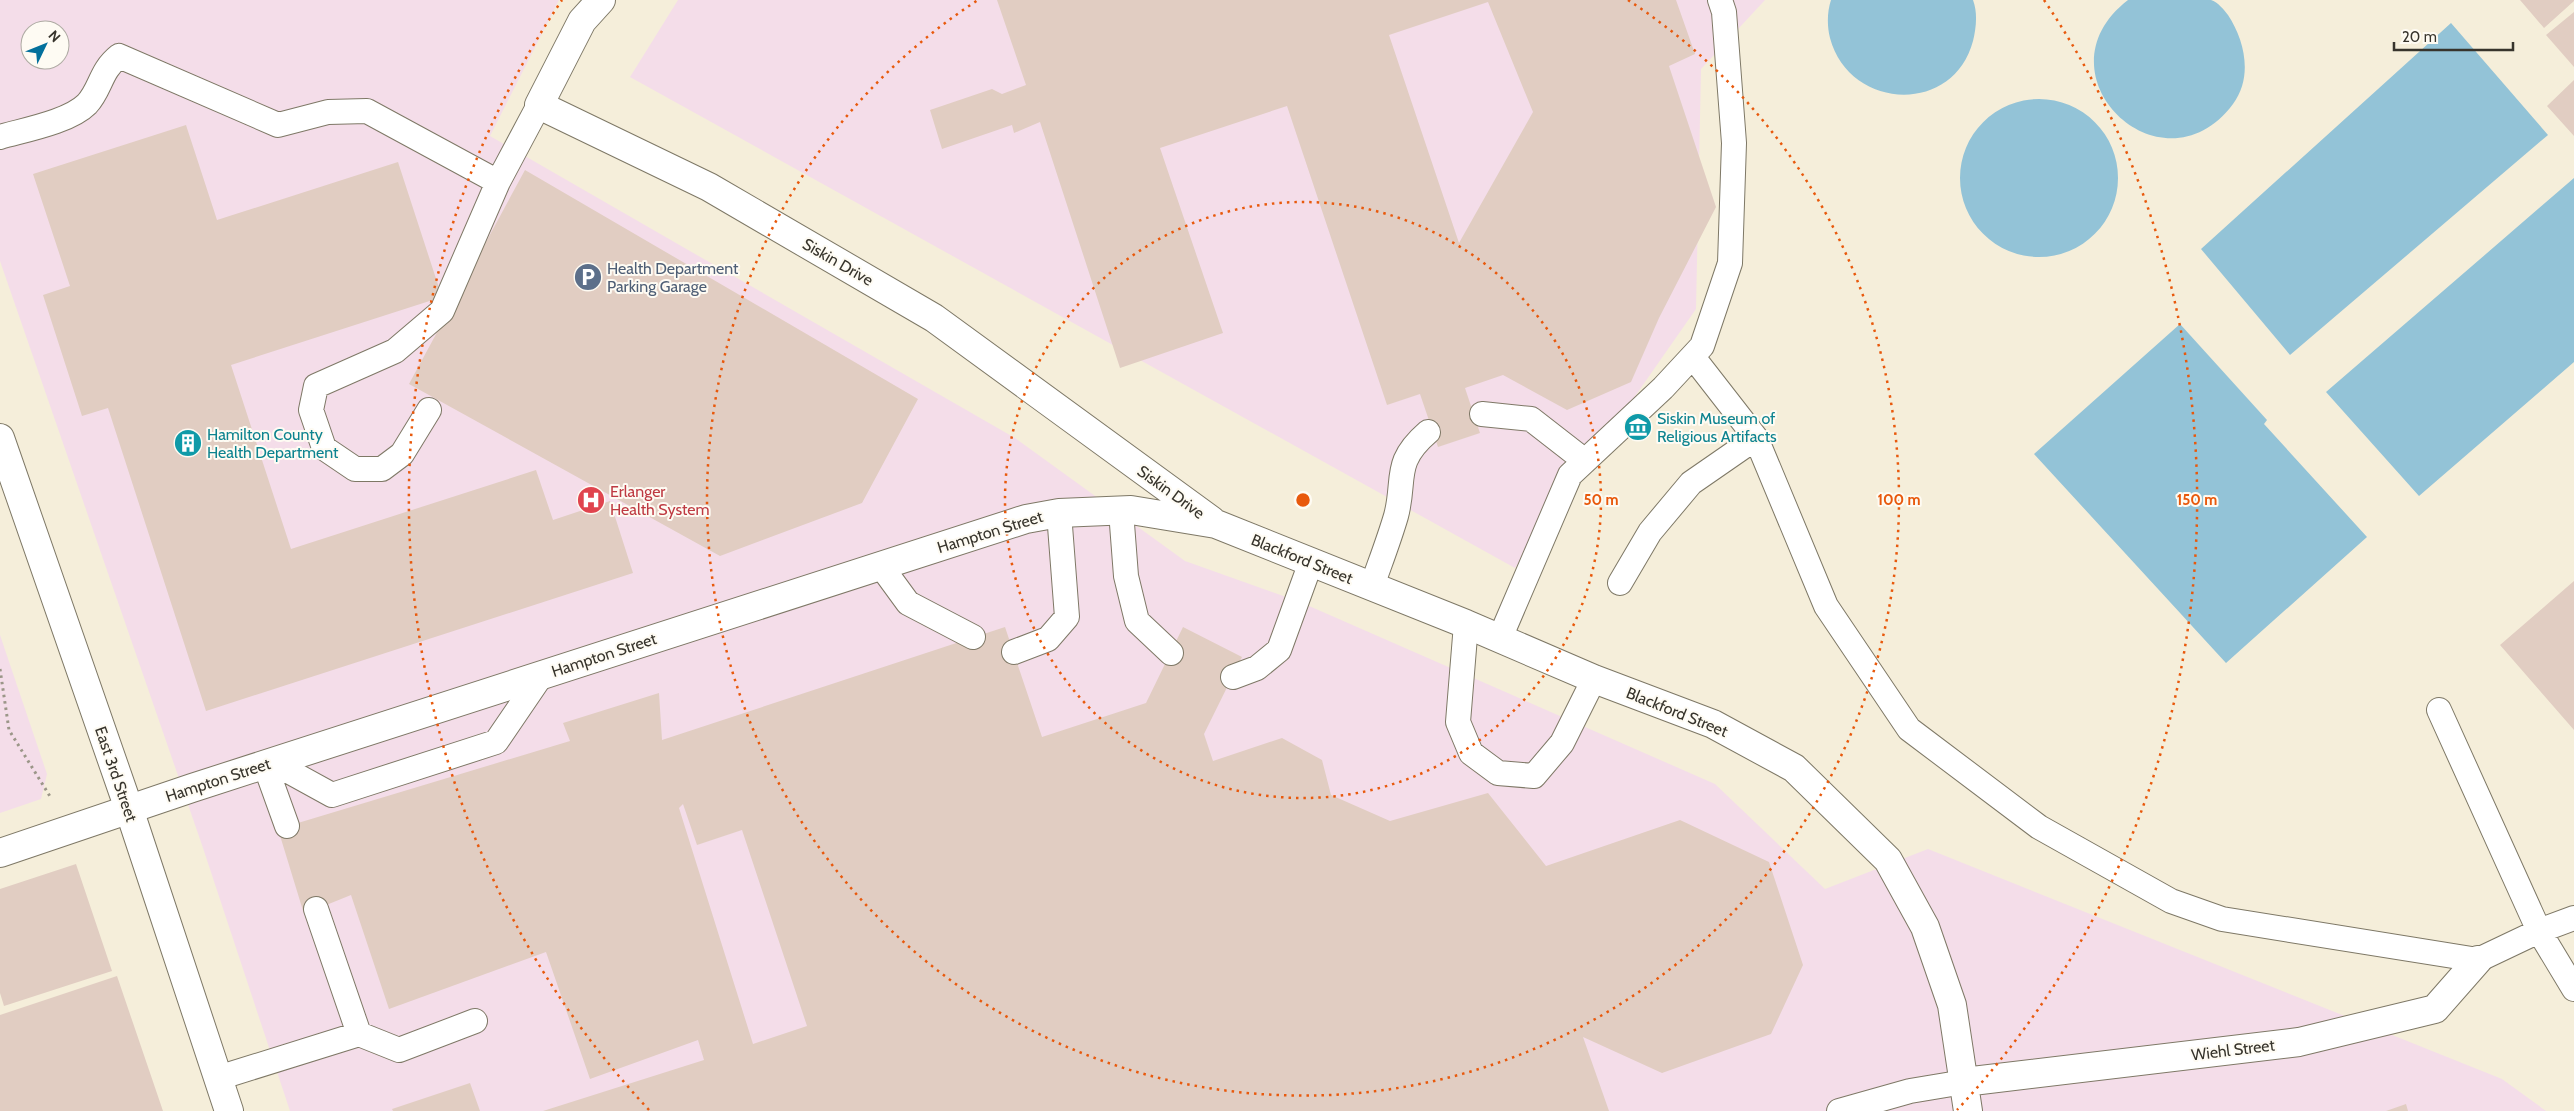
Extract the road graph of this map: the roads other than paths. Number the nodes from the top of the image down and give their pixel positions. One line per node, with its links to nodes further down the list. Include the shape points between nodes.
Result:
1 (601, 0): 3 (street, via 582,21)
2 (1720, 0): 6 (lane, via 1724,12 1734,143 1730,263 1702,346)
3 (539, 105): 5 (lane); 15 (street, Siskin Drive, via 709,187 934,318)
4 (0, 137): 5 (lane, via 74,114 88,103 108,65 119,56 278,125 328,112 367,111)
5 (498, 182): 7 (lane, via 442,311 395,351 316,386 311,410 324,448 355,469 382,469 402,454)
6 (1693, 357): 11 (lane); 12 (lane)
7 (429, 410)
8 (1482, 414): 12 (lane, via 1531,418)
9 (1428, 432): 19 (lane, via 1415,444 1401,470 1396,515)
10 (0, 438): 30 (street, East 3rd Street)
11 (1756, 438): 18 (lane, via 1691,483 1650,532); 36 (lane, via 1826,606 1909,729 2039,827 2171,901 2222,919)
12 (1585, 461): 22 (lane, via 1570,474)
13 (1121, 511): 14 (street, Hampton Street); 15 (street, Hampton Street); 24 (lane, via 1126,576 1137,621)
14 (1059, 513): 17 (street, Hampton Street, via 1026,519); 23 (lane, via 1067,617 1048,639)
15 (1216, 524): 16 (street, Blackford Street)
16 (1311, 562): 19 (street, Blackford Street); 26 (lane, via 1279,650 1257,668)
17 (881, 566): 21 (lane, via 908,603); 25 (street, Hampton Street)
18 (1620, 583)
19 (1372, 586): 20 (street, Blackford Street)
20 (1466, 624): 22 (street, Blackford Street); 27 (lane, via 1458,722 1471,753 1498,773 1534,776 1562,743)
21 (973, 637)
22 (1500, 638): 27 (street, Blackford Street)
23 (1014, 652)
24 (1171, 653)
25 (541, 676): 29 (street, Hampton Street); 29 (lane, via 496,742 332,795)
26 (1233, 677)
27 (1594, 679): 41 (street, Blackford Street, via 1713,724 1794,768 1888,860 1925,927 1952,1004)
28 (2439, 710): 35 (lane)
29 (269, 763): 30 (street, Hampton Street); 31 (lane)
30 (128, 808): 32 (street, Hampton Street); 40 (street, East 3rd Street)
31 (287, 826)
32 (0, 853)
33 (316, 909): 39 (lane)
34 (2574, 918): 35 (lane)
35 (2539, 931): 36 (lane); 37 (lane)
36 (2478, 960): 41 (street, Wiehl Street, via 2435,1009 2299,1042)
37 (2574, 990)
38 (474, 1020): 39 (lane, via 399,1050)
39 (359, 1034): 40 (lane)
40 (218, 1078): 42 (street, East 3rd Street)
41 (1964, 1082): 43 (lane, via 1910,1090); 44 (street, Blackford Street)
42 (229, 1111)
43 (1839, 1111)
44 (1968, 1111)

